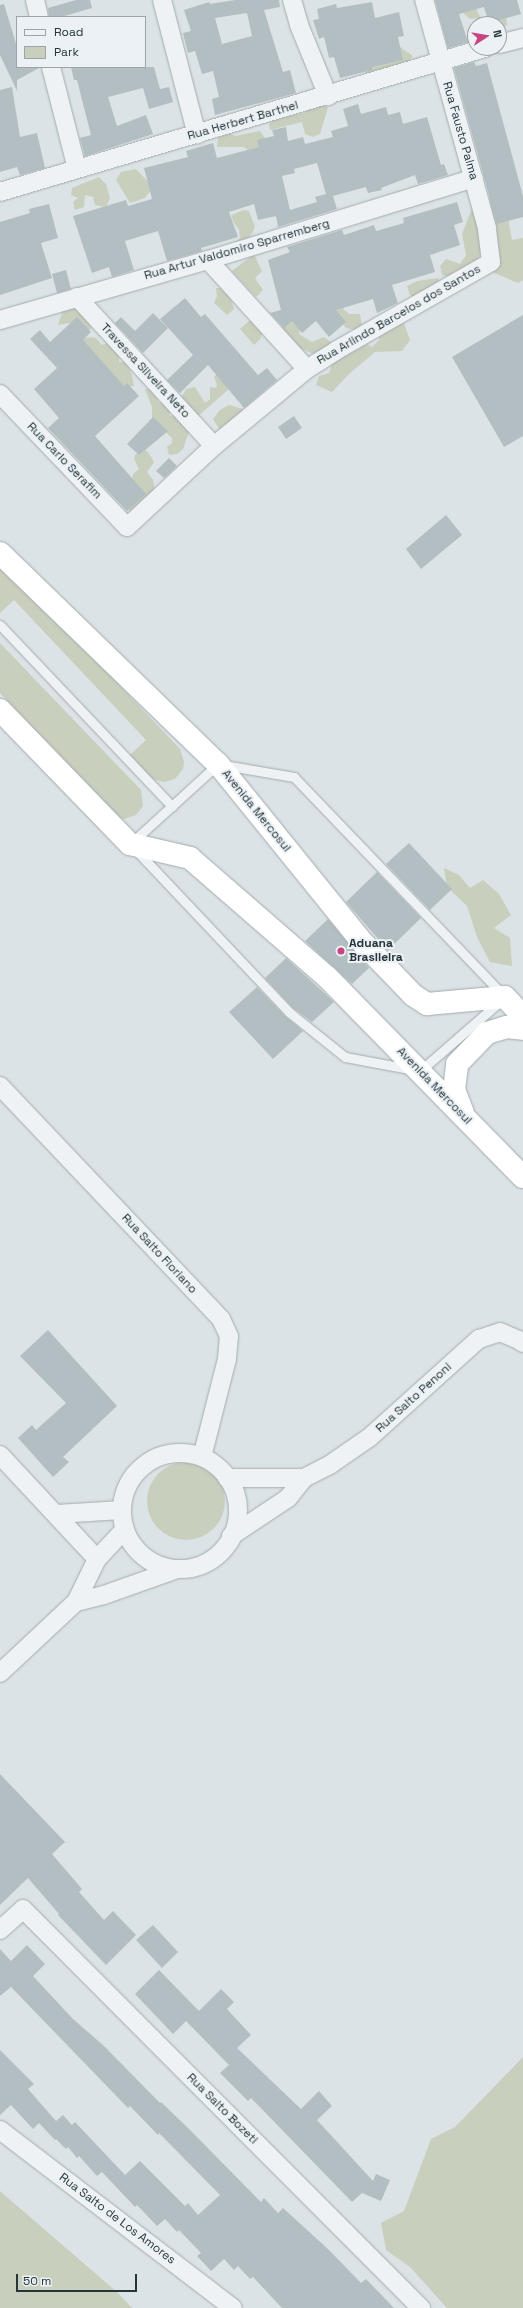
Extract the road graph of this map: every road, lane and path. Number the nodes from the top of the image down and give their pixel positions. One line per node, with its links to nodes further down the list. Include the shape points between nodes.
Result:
1 (35, 0): 5 (street)
2 (162, 0): 12 (street)
3 (292, 0): 11 (street, via 299,25)
4 (424, 0): 9 (street, Rua Fausto Palma)
5 (39, 16)
6 (523, 38): 7 (street)
7 (507, 42)
8 (467, 53): 9 (street, Rua Herbert Barthel)
9 (440, 60): 11 (street, Rua Herbert Barthel); 14 (street, Rua Fausto Palma)
10 (51, 68): 13 (street)
11 (328, 96): 12 (street, Rua Herbert Barthel)
12 (197, 135): 13 (street, Rua Herbert Barthel)
13 (77, 169): 15 (street, Rua Herbert Barthel)
14 (474, 178): 16 (street, Rua Artur Valdomiro Sparremberg); 17 (street, Rua Fausto Palma, via 487,228)
15 (0, 192)
16 (208, 260): 18 (street, Rua Artur Valdomiro Sparremberg); 20 (street)
17 (491, 262): 20 (street, Rua Arlindo Barcelos dos Santos)
18 (77, 297): 19 (street, Rua Artur Valdomiro Sparremberg); 22 (street, Travessa Silveira Neto)
19 (0, 320)
20 (307, 369): 22 (street, Rua Arlindo Barcelos dos Santos)
21 (0, 394): 23 (street, Rua Carlo Serafim)
22 (214, 446): 23 (street, Rua Arlindo Barcelos dos Santos)
23 (127, 528)
24 (0, 553): 27 (highway, Avenida Mercosul)
25 (0, 625): 28 (lane)
26 (0, 710): 29 (highway)
27 (218, 764): 28 (lane); 30 (lane, via 294,777); 30 (highway, Avenida Mercosul, via 364,944 412,995 427,1004)
28 (172, 806): 29 (lane)
29 (130, 844): 33 (highway, Avenida Mercosul, via 190,858 327,977); 33 (lane, via 289,1012 345,1057)
30 (505, 997): 31 (highway); 33 (lane)
31 (523, 1016)
32 (523, 1029): 35 (highway, via 507,1027 487,1033 457,1064 454,1090)
33 (420, 1071): 35 (highway, Avenida Mercosul)
34 (0, 1086): 39 (street, Rua Salto Floriano, via 221,1320 228,1336 227,1359)
35 (464, 1117): 36 (highway, Avenida Mercosul)
36 (523, 1177)
37 (523, 1343): 41 (street, Rua Salto Penoni, via 500,1332 479,1339 370,1437 331,1464)
38 (0, 1455): 43 (street)
39 (202, 1457): 40 (street, via 216,1466); 42 (street, via 184,1453 165,1454 148,1462 134,1475 125,1492)
40 (227, 1478): 41 (street, Rua Salto Penoni); 45 (street, via 235,1492 237,1508 235,1528)
41 (304, 1478): 45 (street, Rua Salto Penoni, via 288,1498)
42 (122, 1510): 43 (street); 44 (street)
43 (57, 1514): 46 (street)
44 (124, 1529): 46 (street); 47 (street, via 131,1543 142,1555 158,1565)
45 (231, 1536): 47 (street, via 227,1545 213,1558 196,1567)
46 (97, 1559): 48 (street)
47 (177, 1569): 48 (street, via 104,1595)
48 (76, 1602): 49 (street)
49 (0, 1673)
50 (0, 1930): 53 (street, Rua Salto Bozeti, via 23,1909)
51 (0, 2130): 52 (street, Rua Salto de Los Amores)
52 (233, 2308)
53 (421, 2308)

